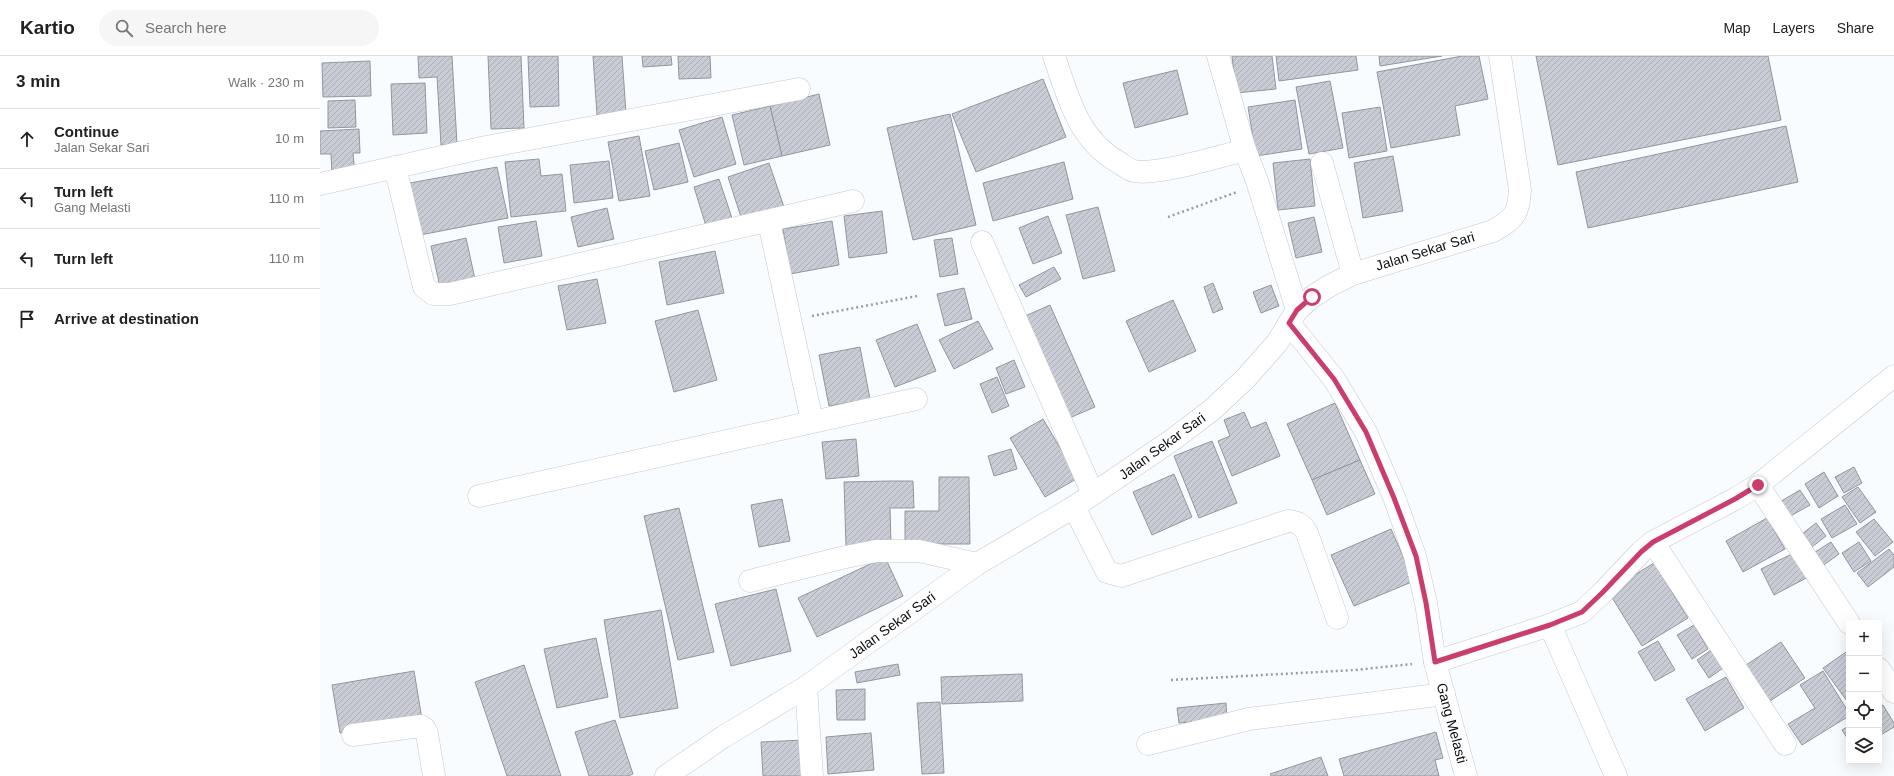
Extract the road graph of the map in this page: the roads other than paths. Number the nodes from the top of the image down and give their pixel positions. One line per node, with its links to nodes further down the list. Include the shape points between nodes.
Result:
1 (1054, 56): 5 (street, via 1080,125 1095,145 1112,159 1134,171 1161,170)
2 (1218, 56): 5 (street)
3 (1500, 56): 12 (street, Jalan Sekar Sari, via 1520,190 1518,208 1509,221 1493,231)
4 (799, 89): 7 (street, via 494,145)
5 (1245, 150): 13 (street, via 1257,181)
6 (1322, 164): 12 (street)
7 (395, 167): 8 (street); 10 (street, via 424,286 433,294 450,294)
8 (320, 184)
9 (853, 201): 10 (street)
10 (769, 222): 16 (street)
11 (982, 242): 18 (street)
12 (1353, 274): 13 (street, Jalan Sekar Sari, via 1323,290)
13 (1293, 317): 18 (street, Jalan Sekar Sari, via 1277,343 1245,379 1213,409); 27 (street, Gang Melasti, via 1370,440 1394,498 1416,556)
14 (1894, 376): 17 (street)
15 (916, 399): 16 (street)
16 (812, 421): 19 (street)
17 (1758, 485): 21 (street); 25 (street)
18 (1093, 494): 20 (street, Jalan Sekar Sari)
19 (479, 496)
20 (1074, 507): 22 (street, Jalan Sekar Sari); 24 (street, via 1107,572 1121,576 1288,521 1297,522 1304,526 1307,533)
21 (1653, 542): 26 (street, via 1582,612); 34 (street)
22 (976, 564): 23 (street, via 919,551 876,551); 29 (street, Jalan Sekar Sari)
23 (750, 582)
24 (1337, 618)
25 (1847, 620)
26 (1550, 625): 27 (street); 39 (street)
27 (1435, 662): 31 (street, Gang Melasti)
28 (1882, 674): 30 (street)
29 (806, 687): 36 (street, Jalan Sekar Sari); 37 (street)
30 (1894, 692)
31 (1444, 694): 33 (street, via 1249,719); 38 (street, Gang Melasti)
32 (353, 735): 35 (street, via 421,726 427,734)
33 (1148, 744)
34 (1785, 744)
35 (434, 776)
36 (666, 776)
37 (812, 776)
38 (1466, 776)
39 (1616, 776)

